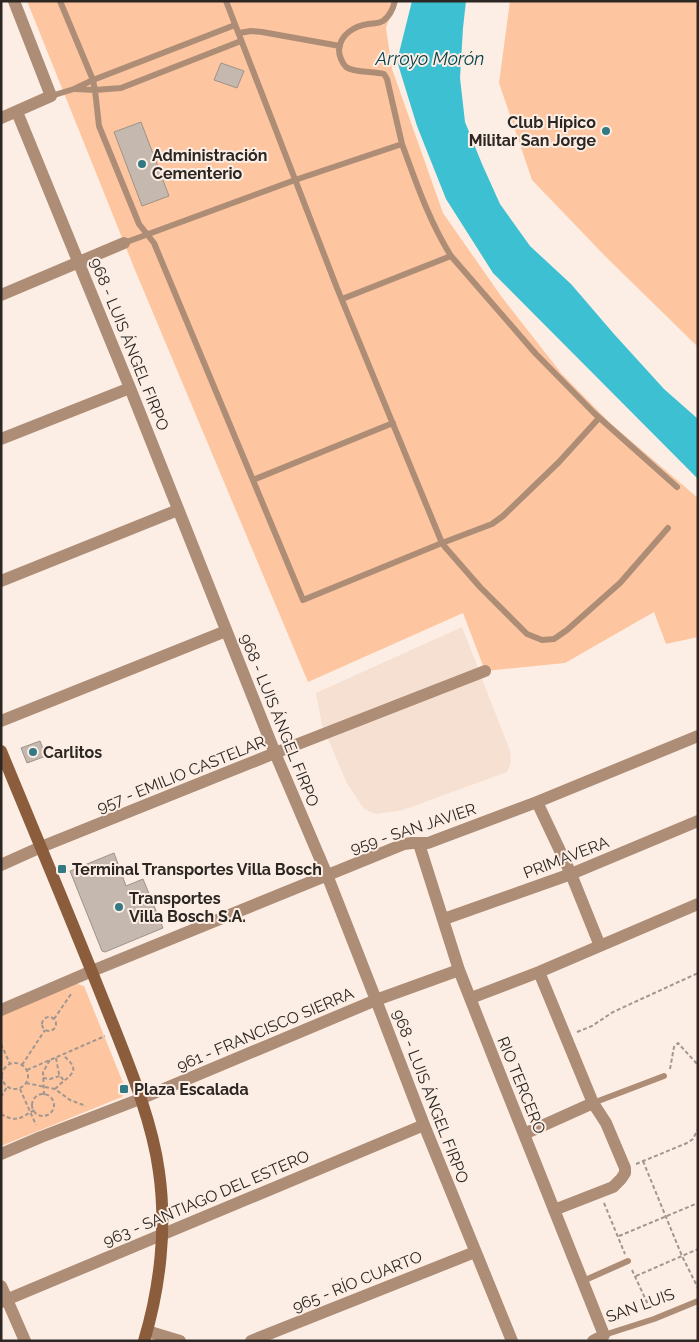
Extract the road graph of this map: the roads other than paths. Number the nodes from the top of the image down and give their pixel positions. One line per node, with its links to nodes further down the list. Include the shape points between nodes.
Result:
1 (14, 1): 12 (street)
2 (60, 1): 9 (lane)
3 (226, 1): 5 (lane)
4 (395, 1): 8 (lane, via 384,20 346,33)
5 (235, 24): 6 (lane); 9 (lane)
6 (238, 33): 7 (lane); 8 (lane, via 262,32)
7 (242, 41): 11 (lane, via 120,88); 16 (lane)
8 (340, 46): 15 (lane, via 340,57 345,66 384,74)
9 (92, 80): 10 (lane); 11 (lane)
10 (74, 88): 11 (lane); 12 (lane)
11 (95, 90): 17 (lane, via 99,126 139,224)
12 (50, 96): 13 (street)
13 (17, 112): 14 (street); 20 (street, 968 - LUIS ÁNGEL FIRPO)
14 (1, 118)
15 (402, 144): 16 (lane); 19 (lane, via 431,220)
16 (294, 180): 17 (lane); 22 (lane)
17 (148, 235): 18 (lane); 27 (lane)
18 (124, 244): 20 (street)
19 (451, 256): 22 (lane); 24 (lane, via 536,354)
20 (79, 262): 21 (street); 23 (street, 968 - LUIS ÁNGEL FIRPO)
21 (1, 295)
22 (342, 299): 25 (lane)
23 (130, 388): 26 (street); 29 (street, 968 - LUIS ÁNGEL FIRPO)
24 (599, 418): 28 (lane); 31 (lane, via 503,516 492,524)
25 (393, 423): 27 (lane); 31 (lane)
26 (1, 439)
27 (253, 480): 31 (lane, via 303,600)
28 (678, 487)
29 (178, 510): 32 (street); 33 (street, 968 - LUIS ÁNGEL FIRPO)
30 (668, 528): 31 (lane, via 620,583 567,630 554,639 542,640 520,628)
31 (442, 543)
32 (1, 581)
33 (226, 632): 35 (street); 38 (street, 968 - LUIS ÁNGEL FIRPO)
34 (485, 671): 38 (street, 957 - EMILIO CASTELAR)
35 (1, 721)
36 (698, 736): 39 (street, 959 - SAN JAVIER)
37 (1, 751): 42 (main road)
38 (275, 753): 42 (street, 957 - EMILIO CASTELAR); 45 (street, 968 - LUIS ÁNGEL FIRPO)
39 (537, 802): 41 (street, 959 - SAN JAVIER); 44 (street)
40 (698, 821): 44 (street, PRIMAVERA)
41 (419, 844): 45 (street, 959 - SAN JAVIER, via 404,844); 47 (street, RIO TERCERO)
42 (41, 847): 43 (street, 957 - EMILIO CASTELAR); 51 (main road)
43 (1, 864)
44 (571, 874): 47 (street, PRIMAVERA); 48 (street)
45 (327, 875): 51 (street, 959 - SAN JAVIER); 53 (street, 968 - LUIS ÁNGEL FIRPO)
46 (698, 904): 48 (street)
47 (444, 920): 49 (street, RIO TERCERO)
48 (600, 946): 50 (street)
49 (460, 970): 52 (street, RIO TERCERO); 53 (street, 961 - FRANCISCO SIERRA)
50 (539, 972): 52 (street); 57 (street)
51 (88, 973): 54 (street, 959 - SAN JAVIER); 56 (main road, via 115,1031)
52 (471, 998): 59 (street, RIO TERCERO)
53 (376, 1000): 56 (street, 961 - FRANCISCO SIERRA); 58 (street, 968 - LUIS ÁNGEL FIRPO)
54 (1, 1010)
55 (664, 1076): 57 (lane)
56 (140, 1099): 60 (street, 961 - FRANCISCO SIERRA); 62 (main road, via 159,1173)
57 (592, 1103): 59 (street); 61 (street, via 606,1123 625,1173 613,1187)
58 (424, 1125): 62 (street, 963 - SANTIAGO DEL ESTERO); 63 (street, 968 - LUIS ÁNGEL FIRPO)
59 (524, 1134): 61 (street, RIO TERCERO)
60 (1, 1154)
61 (554, 1210): 65 (street, RIO TERCERO)
62 (162, 1234): 67 (street, 963 - SANTIAGO DEL ESTERO); 69 (main road)
63 (475, 1252): 73 (street, 965 - RÍO CUARTO); 74 (street, 968 - LUIS ÁNGEL FIRPO)
64 (628, 1261): 65 (lane)
65 (583, 1281): 70 (street, RIO TERCERO)
66 (1, 1286): 67 (street)
67 (4, 1301): 71 (street)
68 (698, 1301): 70 (lane, SAN LUIS)
69 (146, 1336): 72 (street)
70 (599, 1338)
71 (25, 1341)
72 (180, 1341)
73 (251, 1341)
74 (512, 1341)

